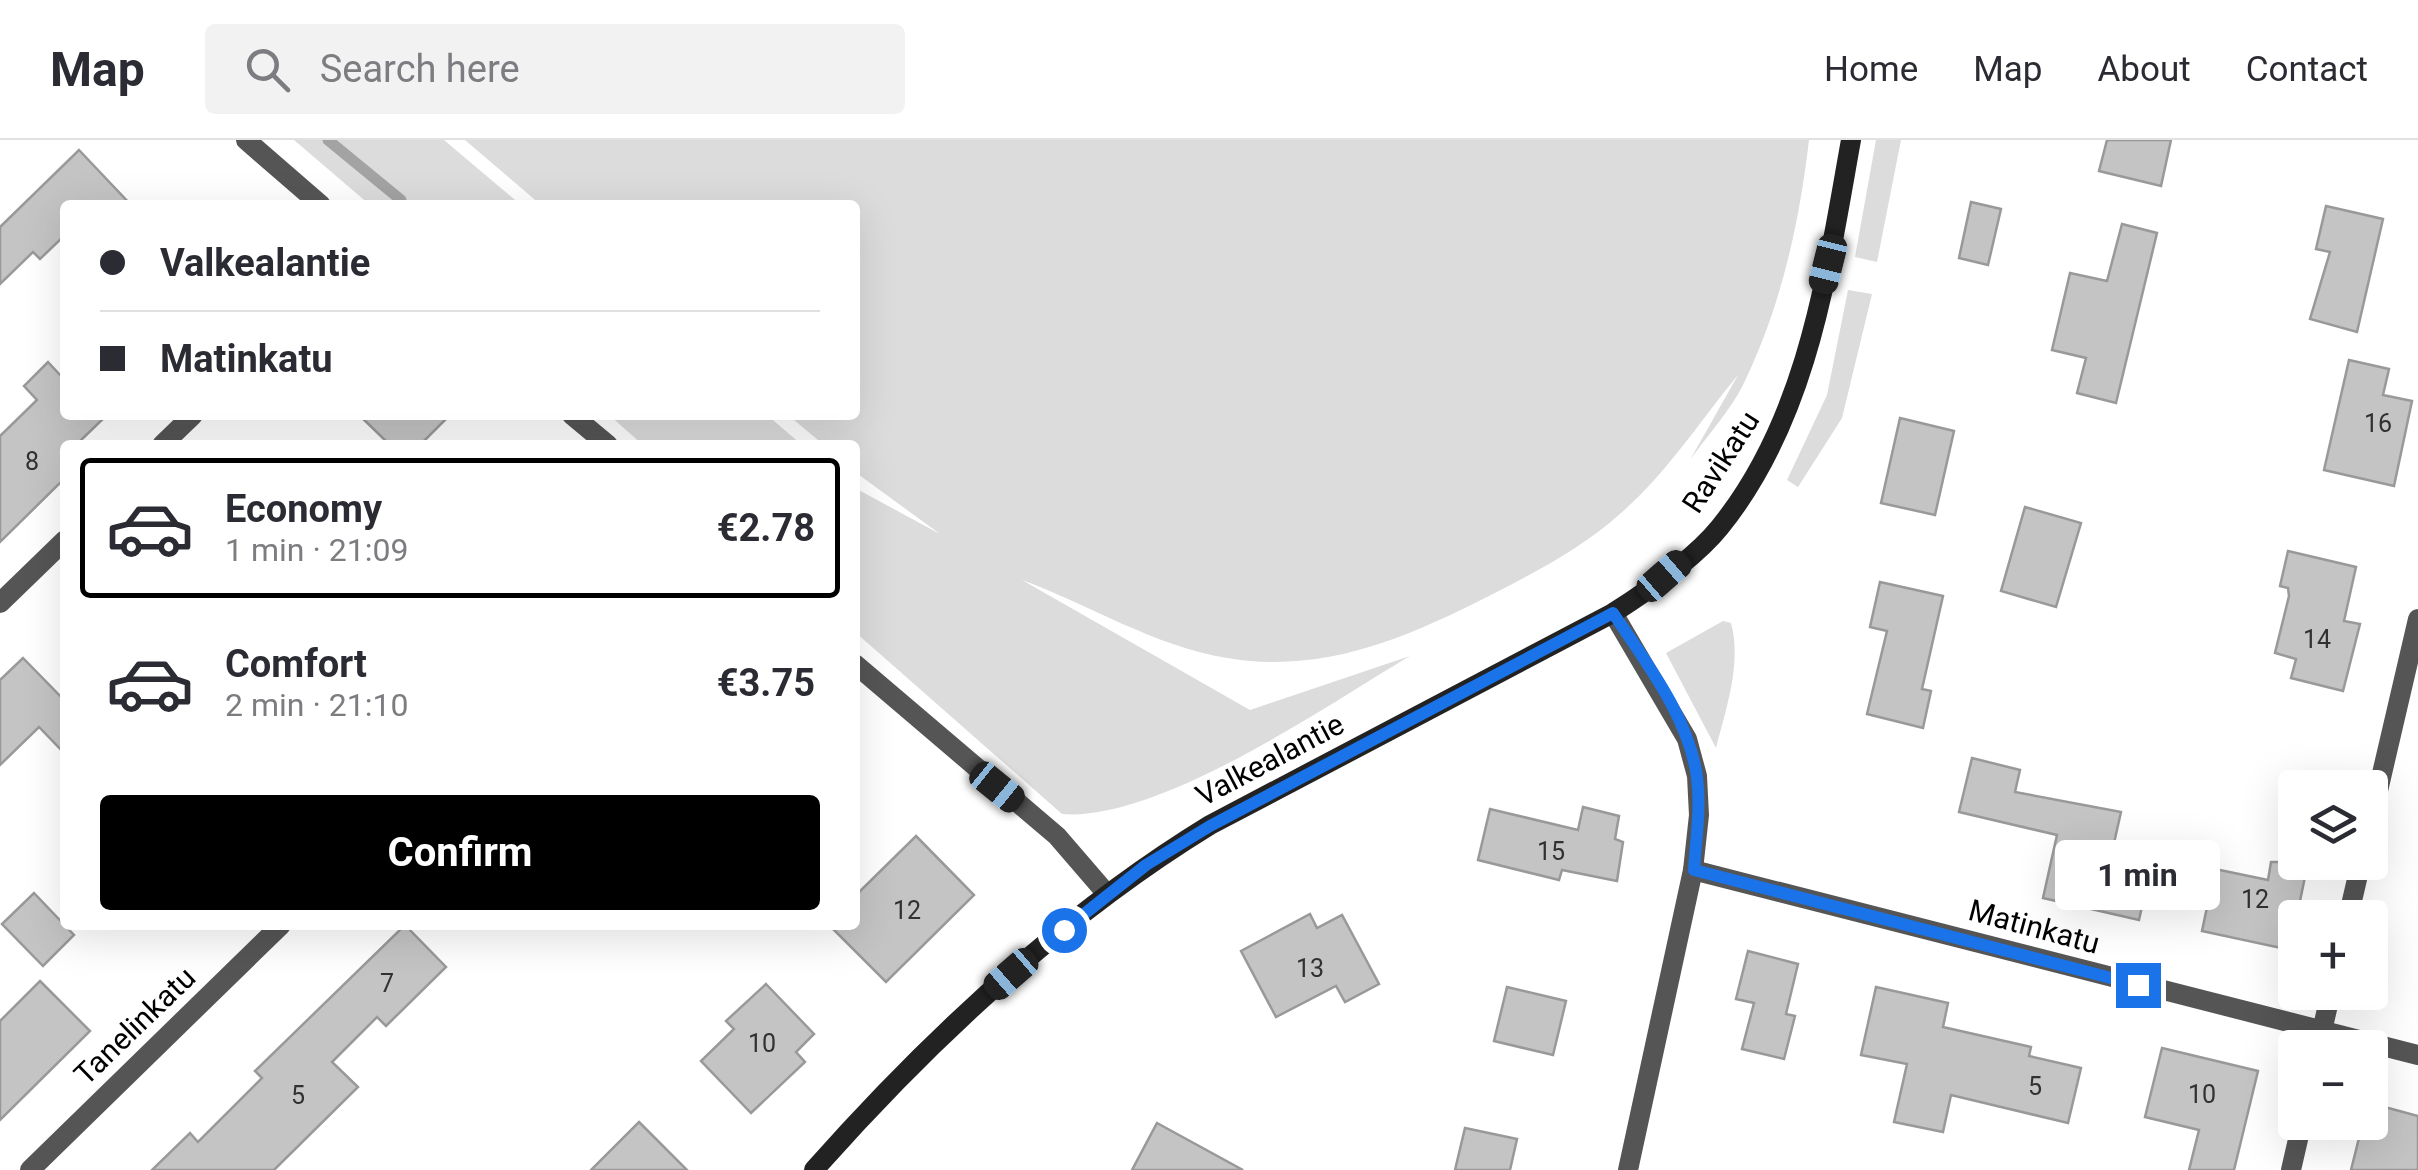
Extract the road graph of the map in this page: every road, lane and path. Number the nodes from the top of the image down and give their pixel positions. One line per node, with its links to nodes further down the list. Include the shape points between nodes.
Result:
1 (246, 140): 3 (street)
2 (1851, 140): 10 (street, Ravikatu, via 1828,264 1784,421 1718,530)
3 (315, 200)
4 (188, 420): 6 (street)
5 (578, 420): 7 (street)
6 (167, 440)
7 (602, 440)
8 (60, 545): 9 (street)
9 (0, 603)
10 (1613, 613): 14 (street, via 1687,739 1697,776); 15 (street, Valkealantie, via 1210,826)
11 (2418, 619): 13 (street)
12 (860, 668): 15 (street, via 1057,836)
13 (2383, 770)
14 (1694, 870): 17 (street, Matinkatu); 23 (street)
15 (1107, 894): 22 (street, Valkealantie, via 956,1022)
16 (276, 930): 21 (street, Tanelinkatu)
17 (2283, 1030)
18 (2388, 1051): 19 (street, Matinkatu)
19 (2418, 1056)
20 (2298, 1140): 24 (street)
21 (30, 1170)
22 (814, 1170)
23 (1628, 1170)
24 (2291, 1170)

